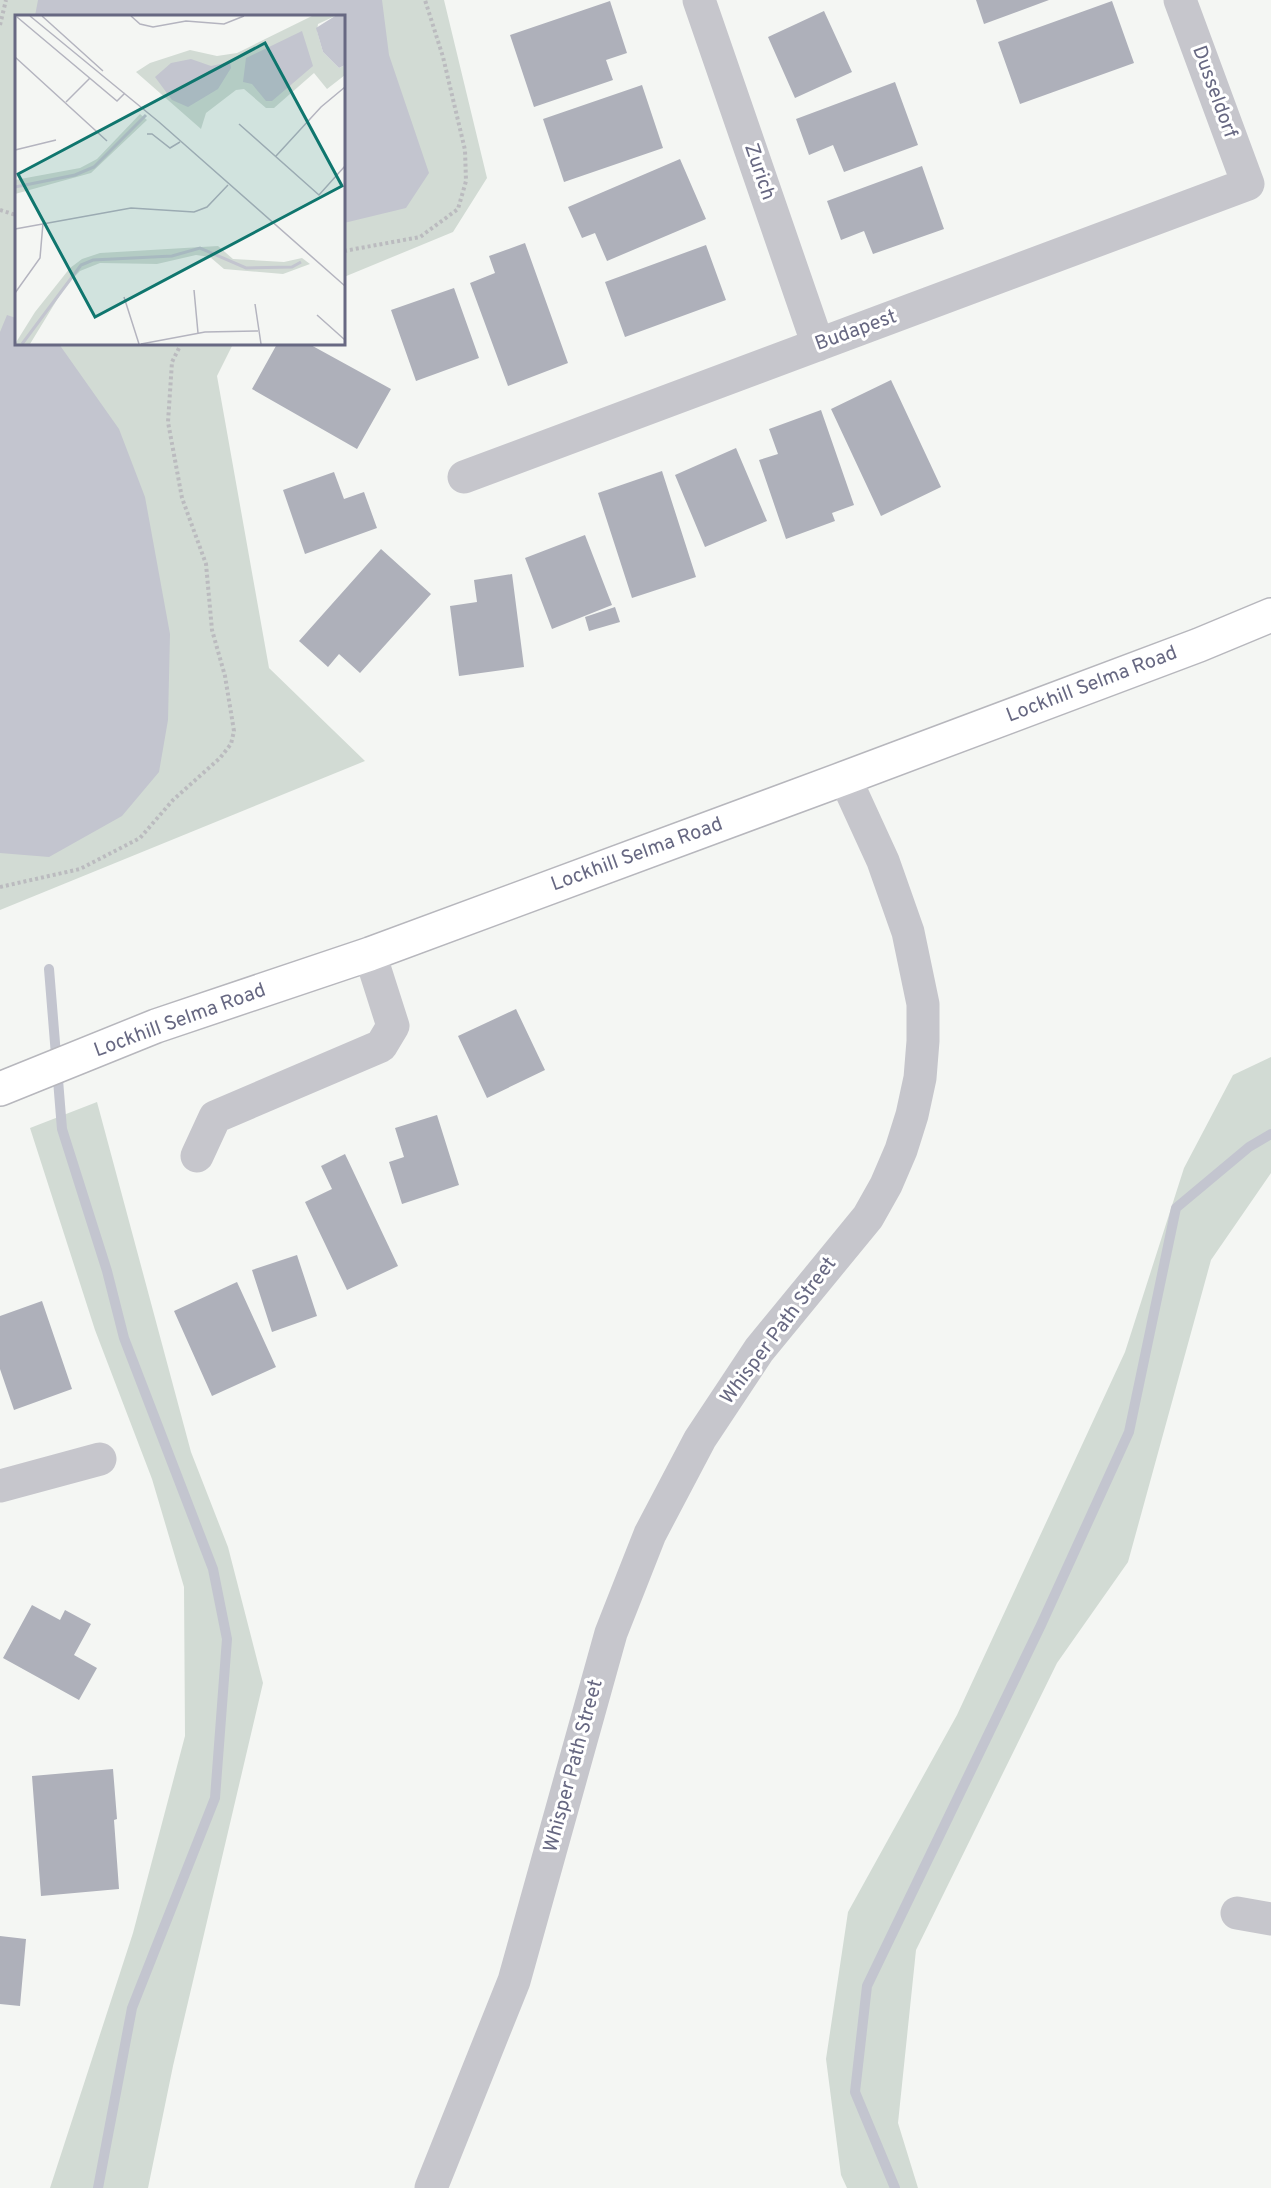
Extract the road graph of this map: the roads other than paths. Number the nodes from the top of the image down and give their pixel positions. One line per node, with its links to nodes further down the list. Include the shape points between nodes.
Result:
1 (699, 0): 4 (street, Zurich)
2 (1179, 0): 3 (street, Dusseldorf)
3 (1248, 184): 4 (street, Budapest)
4 (818, 345): 5 (street, Budapest)
5 (464, 477)
6 (1271, 615): 7 (main road, Lockhill Selma Road)
7 (845, 778): 8 (main road, Lockhill Selma Road); 15 (street, Whisper Path Street, via 883,861 908,932 923,1004 920,1078 912,1115 886,1185 868,1217 759,1350 700,1439 650,1534 610,1633 514,1981)
8 (370, 954): 9 (main road, Lockhill Selma Road, via 156,1026); 10 (street, via 393,1026 381,1046 215,1117)
9 (0, 1089)
10 (197, 1156)
11 (100, 1459): 12 (street)
12 (0, 1486)
13 (1237, 1913): 14 (street)
14 (1271, 1919)
15 (431, 2188)

